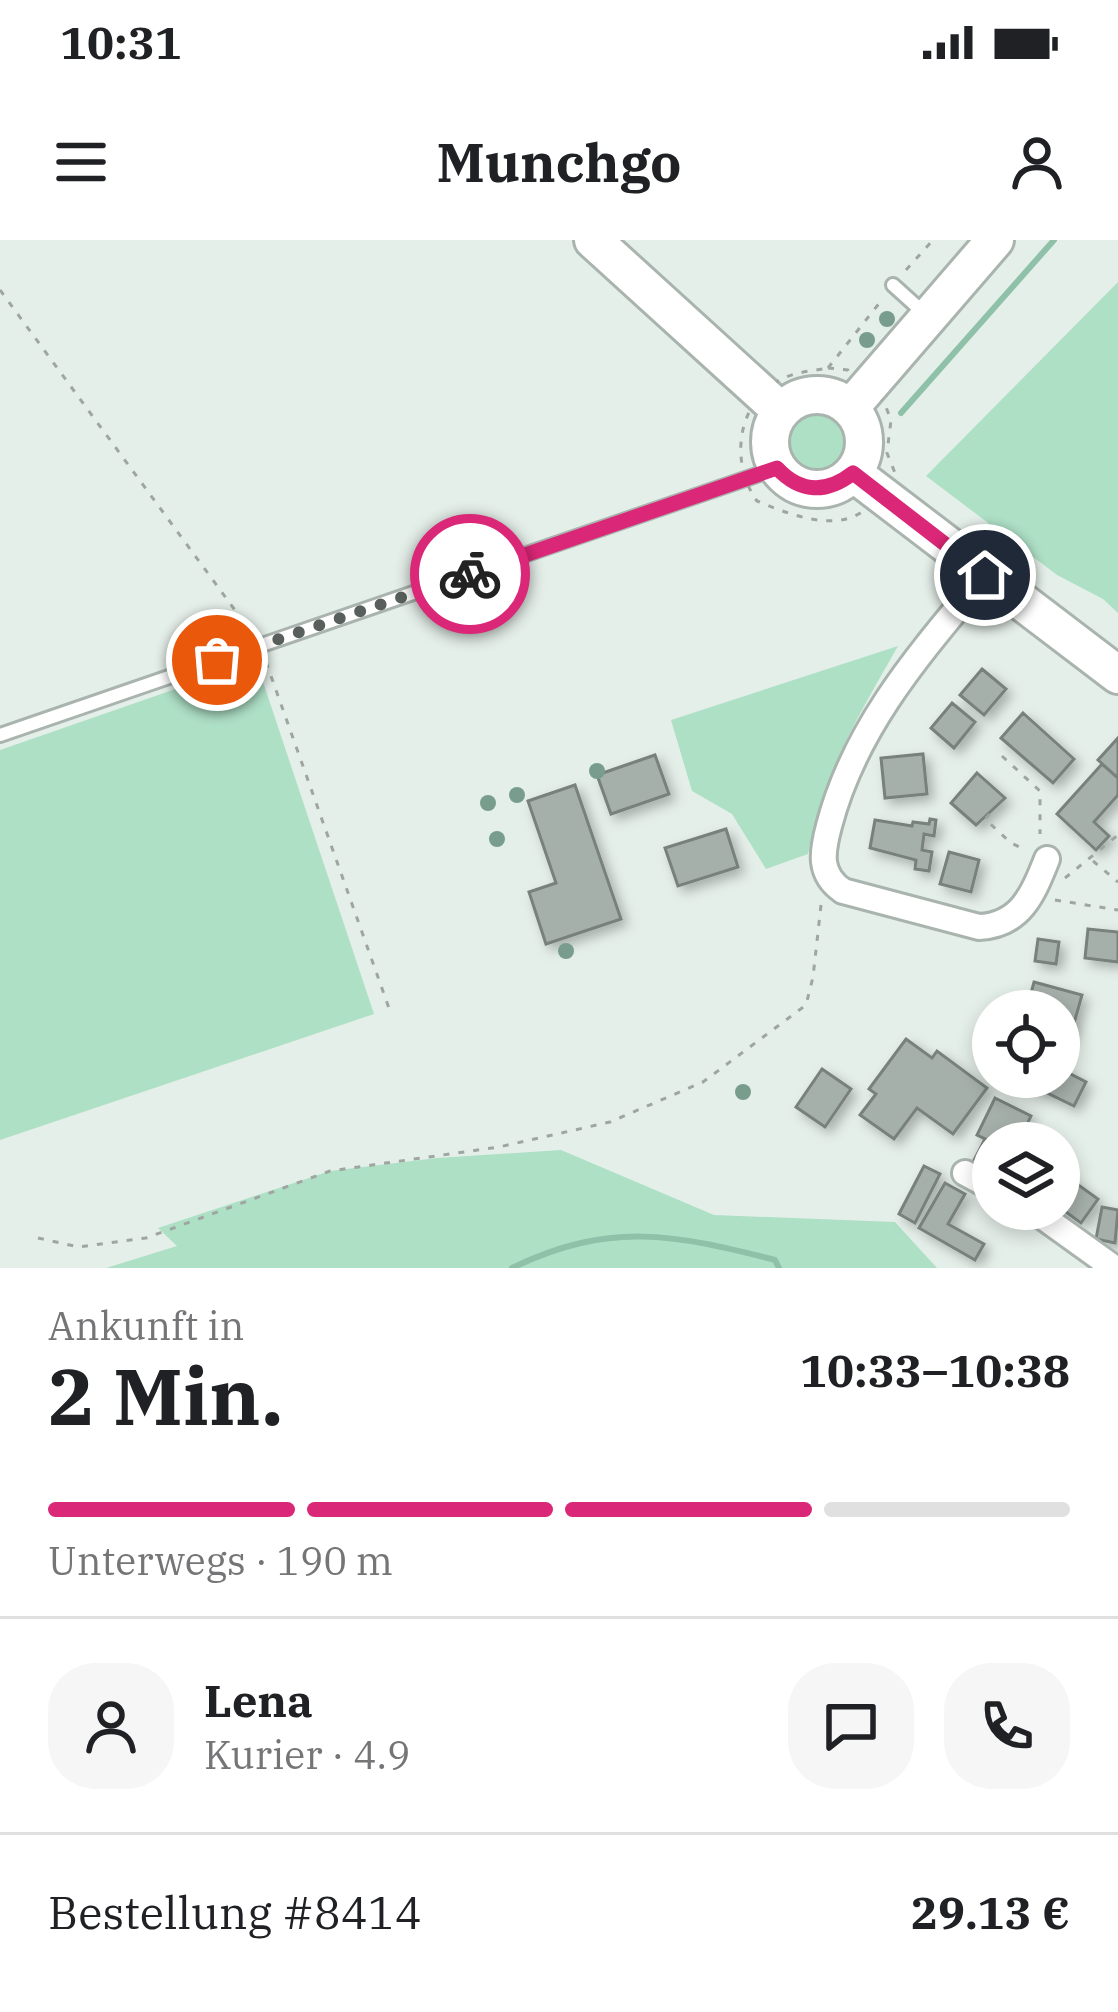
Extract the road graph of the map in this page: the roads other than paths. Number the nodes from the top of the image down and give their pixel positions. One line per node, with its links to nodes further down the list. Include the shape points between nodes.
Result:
1 (593, 240): 6 (main road)
2 (995, 240): 4 (main road)
3 (893, 285): 4 (lane)
4 (930, 317): 5 (main road)
5 (859, 397): 6 (main road); 8 (main road)
6 (772, 402): 7 (main road)
7 (761, 474): 8 (main road, via 814,489); 12 (lane)
8 (865, 483): 9 (main road)
9 (985, 575): 10 (main road); 13 (street, via 866,729 837,794 822,864 834,885 860,896 979,927 998,926 1022,909)
10 (1104, 664): 11 (main road)
11 (1118, 690)
12 (0, 735)
13 (1047, 859)
14 (965, 1173): 15 (street)
15 (972, 1177)
16 (1062, 1230): 17 (street)
17 (1114, 1268)

